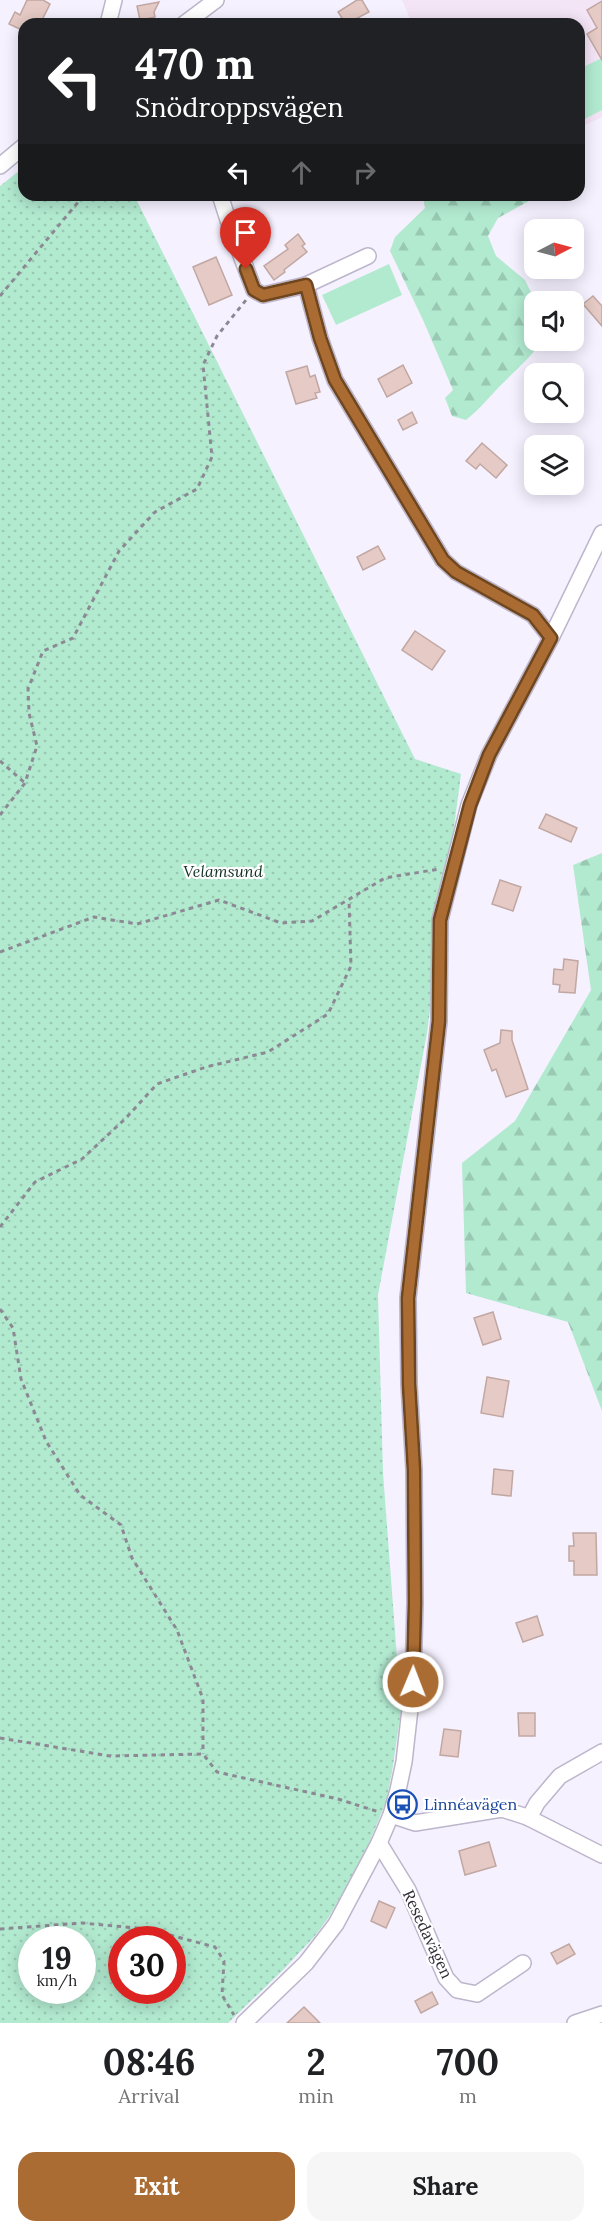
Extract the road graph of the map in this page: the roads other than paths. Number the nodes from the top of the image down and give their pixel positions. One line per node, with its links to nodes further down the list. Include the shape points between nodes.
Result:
1 (114, 0): 3 (street)
2 (216, 0): 4 (street)
3 (110, 18)
4 (192, 18)
5 (18, 151): 6 (street)
6 (0, 166)
7 (222, 201): 9 (street, via 254,290 263,295)
8 (368, 256): 9 (street)
9 (306, 285): 11 (street, via 335,380 443,560 456,572 533,615)
10 (602, 533): 11 (street)
11 (551, 638): 13 (street, via 489,755 470,805 440,920 439,1021 408,1298 414,1481 413,1682 405,1761)
12 (602, 1752): 14 (street, via 560,1776)
13 (390, 1815): 14 (street, via 415,1823 502,1809); 15 (street)
14 (529, 1818): 16 (street)
15 (379, 1843): 17 (street, Resedavägen, via 408,1890 446,1978 457,1990 477,1994); 19 (street, via 336,1924 306,1963)
16 (602, 1855)
17 (523, 1963)
18 (602, 2014): 20 (street)
19 (244, 2023)
20 (575, 2023)

